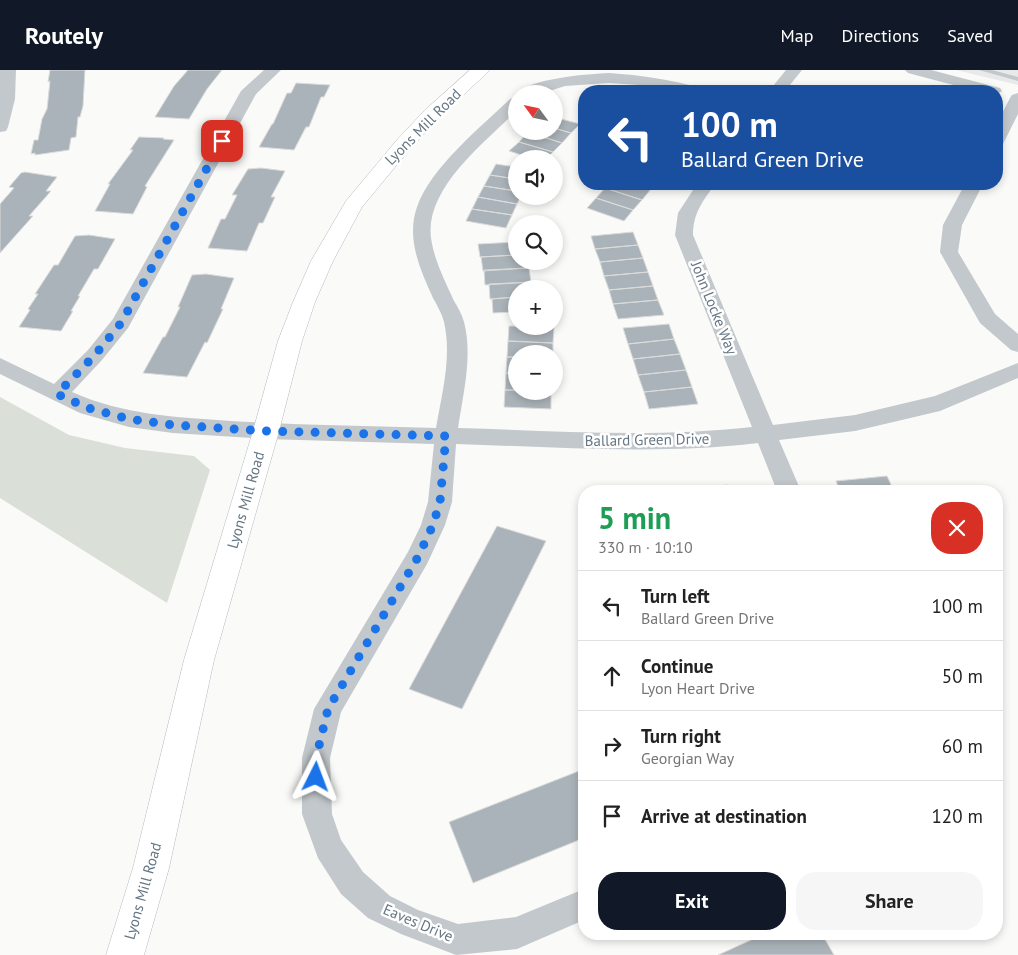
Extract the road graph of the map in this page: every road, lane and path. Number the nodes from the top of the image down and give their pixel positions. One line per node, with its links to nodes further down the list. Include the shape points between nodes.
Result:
1 (8, 70): 15 (street, via 7,99)
2 (272, 70): 22 (street, via 249,92 121,323)
3 (481, 70): 23 (main road, Lyons Mill Road, via 432,114 352,205 304,302)
4 (794, 70): 10 (street)
5 (913, 70): 11 (street)
6 (983, 70): 7 (lane)
7 (1018, 79)
8 (539, 85): 9 (street, via 567,74 595,72 632,74)
9 (673, 85)
10 (782, 85)
11 (969, 85)
12 (1003, 94): 13 (street)
13 (1018, 97): 16 (street)
14 (508, 110): 25 (street, Eaves Drive, via 443,175 426,206 422,223 422,243 432,274 454,321 457,362)
15 (0, 127)
16 (1003, 128)
17 (702, 190): 24 (street, John Locke Way, via 687,210 684,235)
18 (971, 190): 19 (street, via 951,226 949,252 987,318)
19 (1018, 345)
20 (0, 365): 22 (street, Ballard Green Drive)
21 (1018, 370): 24 (street, Ballard Green Drive, via 940,404 854,423)
22 (57, 394): 23 (street, Ballard Green Drive, via 88,408 129,419)
23 (266, 431): 25 (street, Ballard Green Drive); 28 (main road, Lyons Mill Road, via 199,660 151,868)
24 (766, 434): 25 (street, Ballard Green Drive, via 711,440 627,441); 26 (street)
25 (446, 436): 27 (street, Eaves Drive, via 440,502 433,525 418,557 328,709 316,758 317,814 329,848 352,883 379,907 458,940 517,933)
26 (787, 485)
27 (578, 907)
28 (125, 955)

